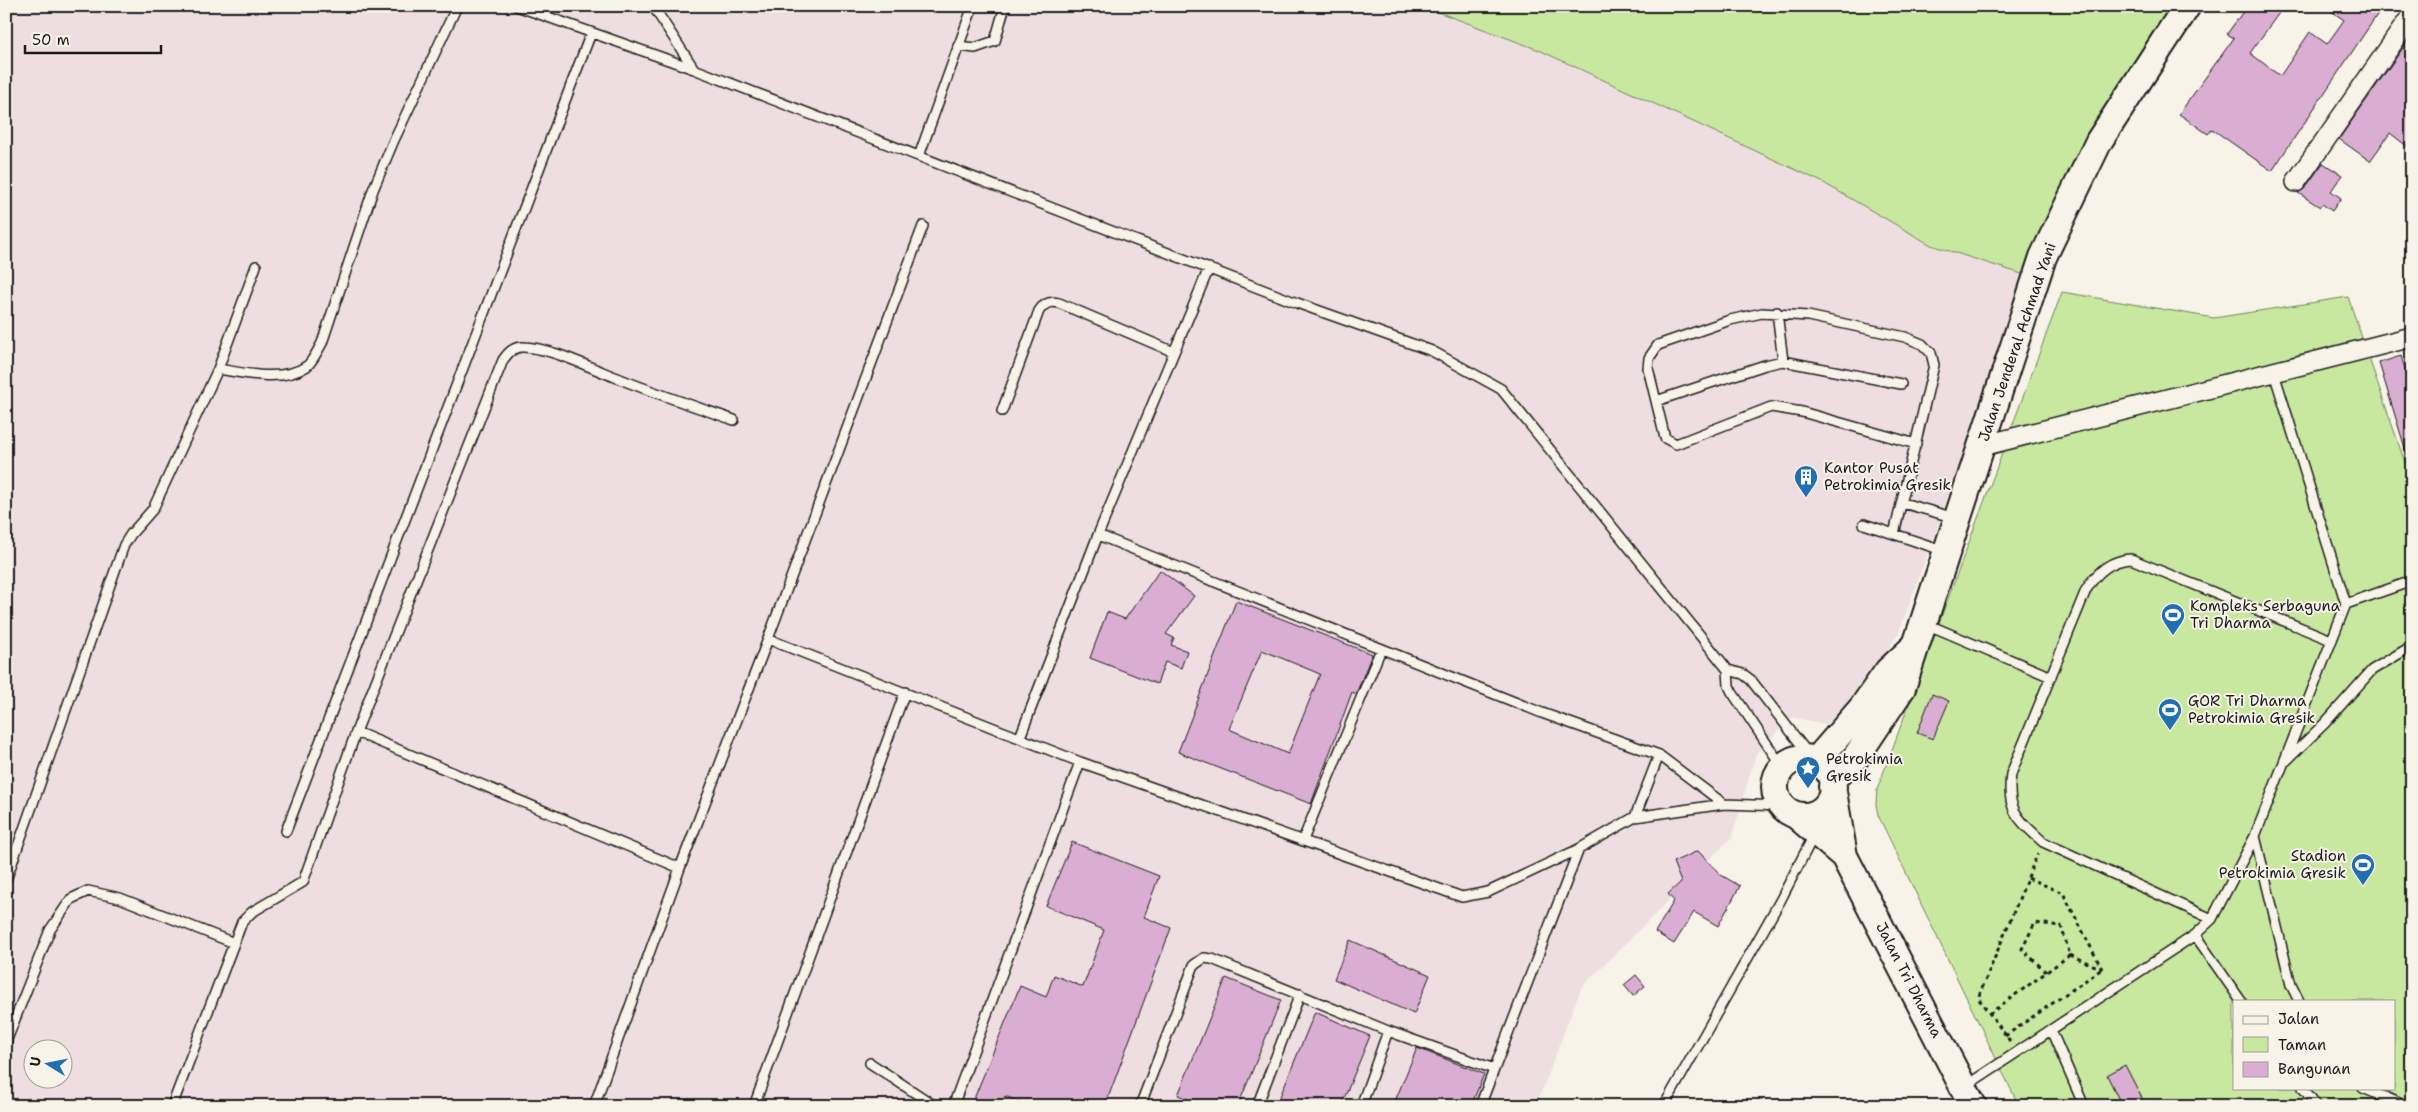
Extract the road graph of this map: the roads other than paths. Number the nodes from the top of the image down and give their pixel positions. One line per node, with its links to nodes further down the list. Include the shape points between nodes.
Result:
1 (458, 6): 20 (lane, via 373,190 322,343 308,365 290,373 262,375)
2 (517, 6): 8 (lane)
3 (653, 6): 10 (lane)
4 (973, 6): 9 (lane)
5 (1005, 6): 9 (lane, via 995,41 975,48)
6 (2186, 6): 27 (main road, Jalan Jenderal Achmad Yani, via 2099,141 2043,257)
7 (2412, 15): 12 (street)
8 (592, 33): 10 (lane); 54 (lane)
9 (958, 46): 11 (lane)
10 (694, 69): 11 (lane)
11 (918, 156): 15 (lane)
12 (2296, 182)
13 (923, 226): 37 (lane)
14 (256, 266): 20 (lane)
15 (1209, 268): 18 (lane); 41 (lane, via 1432,351 1500,389)
16 (1777, 312): 19 (lane); 23 (lane, via 1730,320 1658,345 1649,358 1648,368); 26 (lane, via 1896,335 1922,344 1931,353 1934,365)
17 (2410, 340): 21 (street)
18 (1174, 352): 24 (lane, via 1052,302 1042,306 1039,312); 32 (lane)
19 (1783, 361): 22 (lane); 23 (lane)
20 (218, 369): 60 (lane, via 153,510 124,545)
21 (2274, 372): 27 (street); 35 (lane)
22 (1901, 384)
23 (1656, 401): 26 (lane, via 1665,438 1676,444 1771,407 1802,412)
24 (1002, 411)
25 (734, 420): 44 (lane, via 571,359 532,348 510,350 503,360)
26 (1916, 444): 28 (lane)
27 (1982, 446): 29 (main road, Jalan Jenderal Achmad Yani)
28 (1903, 503): 29 (lane); 31 (lane)
29 (1957, 519): 33 (main road, Jalan Jenderal Achmad Yani)
30 (1864, 524): 31 (lane)
31 (1894, 534): 33 (lane)
32 (1098, 535): 40 (lane); 45 (lane)
33 (1945, 551): 36 (main road, Jalan Jenderal Achmad Yani)
34 (2412, 581): 35 (lane)
35 (2346, 604): 38 (lane)
36 (1921, 634): 42 (lane); 50 (main road, via 1888,671)
37 (768, 639): 43 (lane); 59 (lane)
38 (2331, 640): 42 (lane, via 2131,560 2124,560 2104,569 2089,584); 48 (lane)
39 (2412, 646): 48 (lane, via 2372,670)
40 (1380, 650): 46 (lane); 56 (lane)
41 (1728, 670): 49 (lane, via 1732,692); 50 (lane, via 1752,680)
42 (2050, 677): 61 (lane, via 2011,774 2009,791 2012,809 2018,818 2043,842)
43 (905, 692): 45 (lane); 77 (lane)
44 (356, 732): 59 (lane); 63 (lane, via 303,882 252,912 242,922)
45 (1020, 737): 47 (lane)
46 (1659, 755): 51 (lane); 52 (lane)
47 (1080, 762): 56 (lane); 79 (lane)
48 (2283, 764): 55 (lane)
49 (1783, 768): 50 (main road, via 1797,759); 53 (main road, via 1778,774 1776,791)
50 (1824, 771): 53 (main road, via 1828,803 1814,814); 58 (main road, Jalan Tri Dharma)
51 (1724, 804): 52 (lane); 53 (lane)
52 (1635, 817): 57 (lane)
53 (1798, 817): 58 (main road, Jalan Tri Dharma); 84 (lane, via 1780,901)
54 (286, 831)
55 (2254, 836): 61 (lane); 66 (lane, via 2290,985)
56 (1303, 840): 57 (lane, via 1462,897 1488,892)
57 (1579, 849): 71 (lane)
58 (1844, 856): 74 (main road, Jalan Tri Dharma)
59 (680, 868): 76 (lane)
60 (6, 880)
61 (2212, 919): 62 (lane)
62 (2195, 935): 65 (lane); 67 (lane)
63 (234, 943): 69 (lane, via 120,898 88,891 71,898 50,930); 75 (lane)
64 (1300, 994): 68 (lane); 80 (lane, via 1212,959 1198,961); 81 (lane)
65 (2240, 1000)
66 (2298, 1000)
67 (2050, 1030): 74 (lane, via 2018,1052); 85 (lane)
68 (1388, 1031): 71 (lane); 82 (lane)
69 (6, 1042)
70 (870, 1063): 78 (lane)
71 (1494, 1069): 83 (lane)
72 (2305, 1090): 86 (lane)
73 (2368, 1090): 87 (lane)
74 (1968, 1097)
75 (172, 1106)
76 (594, 1106)
77 (754, 1106)
78 (935, 1106)
79 (953, 1106)
80 (1140, 1106)
81 (1257, 1106)
82 (1361, 1106)
83 (1480, 1106)
84 (1664, 1106)
85 (2084, 1106)
86 (2317, 1106)
87 (2406, 1106)

